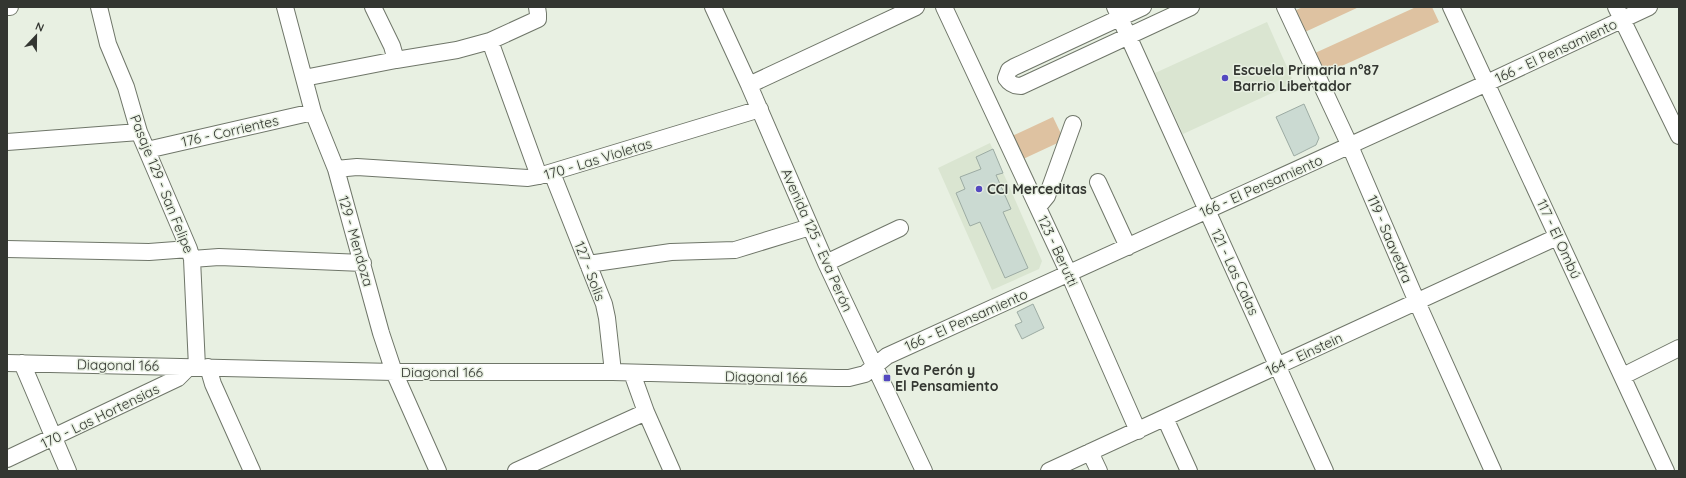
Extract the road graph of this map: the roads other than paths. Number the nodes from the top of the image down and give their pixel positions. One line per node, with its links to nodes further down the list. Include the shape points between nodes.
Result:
1 (99, 7): 24 (street, Pasaje 129 - San Felipe, via 108,44 126,87)
2 (285, 7): 18 (street, 129 - Mendoza)
3 (373, 7): 17 (street)
4 (713, 7): 20 (street, Avenida 125 - Eva Perón)
5 (916, 7): 20 (street)
6 (944, 7): 32 (street, 123 - Berutti)
7 (1143, 7): 12 (street)
8 (1191, 7): 15 (street)
9 (1285, 7): 27 (street, 119 - Saavedra)
10 (1451, 7): 19 (street, 117 - El Ombú)
11 (1650, 7): 14 (street, 166 - El Pensamiento)
12 (1117, 12): 15 (street, 121 - Las Calas); 15 (street, via 1014,67 1009,70 1006,78 1014,86 1021,86)
13 (537, 13): 16 (street)
14 (1619, 13): 19 (street, 166 - El Pensamiento); 25 (street)
15 (1128, 36): 33 (street, 121 - Las Calas)
16 (490, 41): 17 (street, via 458,50); 30 (street, 127 - Solis)
17 (396, 60): 18 (street)
18 (304, 78): 22 (street, 129 - Mendoza)
19 (1487, 83): 27 (street, 166 - El Pensamiento); 36 (street, 117 - El Ombú)
20 (749, 85): 21 (street, Avenida 125 - Eva Perón)
21 (760, 109): 30 (street, 170 - Las Violetas); 34 (street, Avenida 125 - Eva Perón)
22 (313, 112): 28 (street, 176 - Corrientes); 29 (street, 129 - Mendoza)
23 (1073, 124): 32 (street, via 1047,196)
24 (139, 132): 26 (street); 28 (street, Pasaje 129 - San Felipe)
25 (1679, 136)
26 (7, 142)
27 (1350, 146): 33 (street, 166 - El Pensamiento); 44 (street, 119 - Saavedra)
28 (147, 150): 39 (street, Pasaje 129 - San Felipe)
29 (336, 169): 30 (street, 170 - Las Violetas, via 357,167 528,178); 40 (street, 129 - Mendoza)
30 (545, 175): 42 (street, 127 - Solis)
31 (1098, 182): 37 (street)
32 (1038, 207): 43 (street, 123 - Berutti)
33 (1207, 211): 37 (street, 166 - El Pensamiento); 47 (street, 121 - Las Calas)
34 (810, 227): 41 (street, Avenida 125 - Eva Perón); 42 (street, via 735,250 671,252)
35 (900, 228): 41 (street)
36 (1558, 237): 44 (street, 164 - Einstein); 53 (street, 117 - El Ombú)
37 (1128, 247): 43 (street, 166 - El Pensamiento)
38 (7, 249): 39 (street)
39 (190, 254): 40 (street); 48 (street, Pasaje 129 - San Felipe)
40 (363, 263): 50 (street, 129 - Mendoza)
41 (826, 263): 49 (street, Avenida 125 - Eva Perón)
42 (588, 264): 51 (street, 127 - Solis, via 605,311)
43 (1069, 274): 49 (street, 166 - El Pensamiento, via 887,356); 56 (street, 123 - Berutti)
44 (1417, 302): 47 (street, 164 - Einstein); 70 (street, 119 - Saavedra)
45 (1679, 348): 53 (street)
46 (14, 363): 48 (street, Diagonal 166); 57 (street)
47 (1278, 366): 55 (street, 164 - Einstein); 69 (street, 121 - Las Calas)
48 (198, 367): 50 (street, Diagonal 166); 57 (street, 170 - Las Hortensias); 61 (street, Pasaje 129 - San Felipe, via 213,384)
49 (875, 367): 52 (street, Diagonal 166, via 865,374 836,378); 65 (street, Avenida 125 - Eva Perón)
50 (394, 372): 51 (street, Diagonal 166); 62 (street, 129 - Mendoza)
51 (613, 372): 52 (street, Diagonal 166)
52 (632, 373): 54 (street)
53 (1623, 376): 71 (street, 117 - El Ombú)
54 (646, 412): 63 (street); 64 (street)
55 (1165, 418): 56 (street, 164 - Einstein); 68 (street)
56 (1138, 431): 58 (street, 164 - Einstein)
57 (54, 438): 59 (street, 170 - Las Hortensias); 60 (street)
58 (1090, 452): 66 (street, 164 - Einstein); 67 (street)
59 (7, 459)
60 (68, 471)
61 (252, 471)
62 (438, 471)
63 (516, 471)
64 (672, 471)
65 (924, 471)
66 (1049, 471)
67 (1099, 471)
68 (1189, 471)
69 (1325, 471)
70 (1493, 471)
71 (1666, 471)

